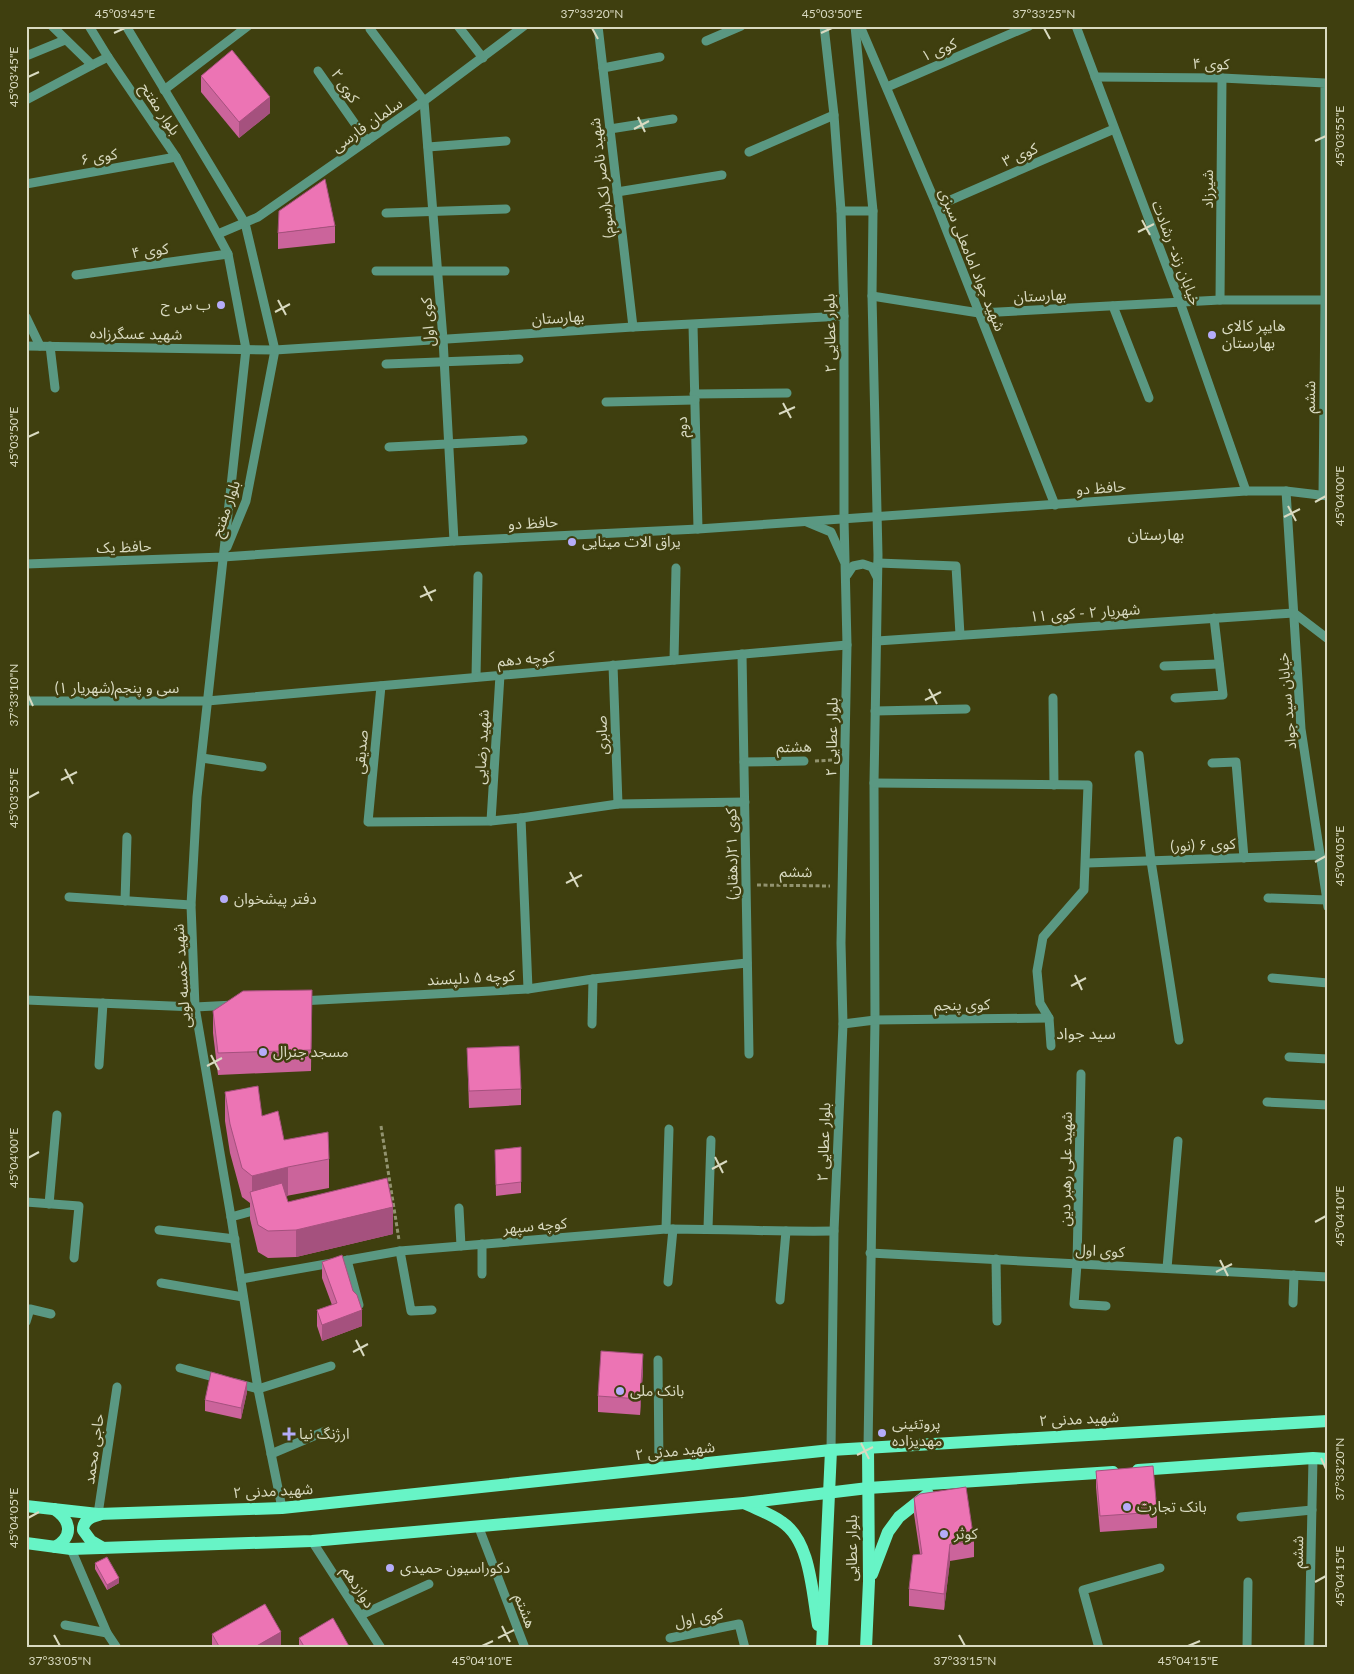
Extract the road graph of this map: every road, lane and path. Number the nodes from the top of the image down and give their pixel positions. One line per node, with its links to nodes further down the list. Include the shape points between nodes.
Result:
1 (52, 26): 15 (street)
2 (89, 26): 18 (street, بلوار مفتح)
3 (126, 26): 28 (street, بلوار مفتح)
4 (248, 26): 28 (street)
5 (458, 26): 20 (street)
6 (524, 26): 20 (street, سلمان فارسی)
7 (598, 26): 22 (street, شهید ناصر لک(سوم))
8 (741, 26): 16 (street)
9 (824, 26): 31 (street, بلوار عطایی ۲)
10 (855, 26): 46 (street)
11 (860, 26): 27 (street, شهید جواد امامعلی سبزی)
12 (1029, 26): 27 (street, کوی ۱)
13 (1076, 26): 24 (street, خیابان زند- رشادت)
14 (370, 29): 30 (street)
15 (65, 40): 17 (street); 21 (street)
16 (706, 40)
17 (26, 56)
18 (108, 57): 21 (street); 39 (street, بلوار مفتح)
19 (660, 57): 22 (street)
20 (484, 58): 30 (street, سلمان فارسی)
21 (92, 66): 29 (street)
22 (603, 68): 33 (street, شهید ناصر لک(سوم))
23 (318, 71): 35 (street, کوی ۲)
24 (1095, 76): 25 (street, کوی ۴); 34 (street, خیابان زند- رشادت)
25 (1222, 78): 26 (street, کوی ۴); 57 (street, شیرزاد)
26 (1325, 83): 58 (street, ششم)
27 (887, 87): 43 (street, شهید جواد امامعلی سبزی)
28 (164, 90): 49 (street, بلوار مفتح)
29 (26, 100)
30 (424, 102): 35 (street, سلمان فارسی); 37 (street, کوی اول)
31 (834, 115): 38 (street); 45 (street, بلوار عطایی ۲)
32 (673, 119): 33 (street)
33 (610, 129): 42 (street, شهید ناصر لک(سوم))
34 (1114, 129): 43 (street, کوی ۳); 59 (street, خیابان زند- رشادت)
35 (367, 141): 49 (street, سلمان فارسی)
36 (506, 141): 37 (street)
37 (428, 147): 47 (street, کوی اول)
38 (749, 152)
39 (176, 157): 41 (street, کوی ۶); 50 (street, بلوار مفتح)
40 (722, 175): 42 (street)
41 (26, 184)
42 (618, 192): 65 (street, شهید ناصر لک(سوم))
43 (936, 206): 61 (street, شهید جواد امامعلی سبزی)
44 (506, 210): 47 (street)
45 (841, 211): 46 (street); 62 (street, بلوار عطایی ۲)
46 (873, 211): 56 (street)
47 (433, 212): 48 (street); 52 (street, کوی اول)
48 (386, 213)
49 (245, 223): 50 (street, سلمان فارسی); 71 (street, بلوار مفتح)
50 (218, 234): 51 (street, بلوار مفتح)
51 (228, 254): 55 (street, کوی ۴); 70 (street, بلوار مفتح)
52 (438, 270): 53 (street); 54 (street); 66 (street, کوی اول)
53 (376, 271)
54 (504, 271)
55 (76, 275)
56 (872, 296): 61 (street, بهارستان); 87 (street)
57 (1220, 300): 58 (street, بهارستان); 59 (street, بهارستان)
58 (1327, 300): 85 (street, ششم)
59 (1180, 302): 60 (street, بهارستان); 83 (street, خیابان زند- رشادت)
60 (1113, 306): 61 (street, بهارستان); 78 (street)
61 (979, 313): 86 (street, شهید جواد امامعلی سبزی)
62 (844, 316): 64 (street, بهارستان); 88 (street, بلوار عطایی ۲)
63 (26, 317): 68 (street)
64 (693, 325): 65 (street, بهارستان); 77 (street, دوم)
65 (633, 327): 66 (street, بهارستان)
66 (443, 339): 71 (street, بهارستان); 73 (street, کوی اول)
67 (26, 346): 68 (street, شهید عسگرزاده)
68 (40, 346): 69 (street, شهید عسگرزاده)
69 (50, 346): 70 (street, شهید عسگرزاده); 75 (street)
70 (246, 349): 71 (street, شهید عسگرزاده); 92 (street, بلوار مفتح)
71 (275, 350): 92 (street, بلوار مفتح, via 246,501)
72 (519, 359): 73 (street)
73 (445, 361): 74 (street); 81 (street, کوی اول)
74 (386, 364)
75 (55, 388)
76 (787, 393): 77 (street)
77 (695, 397): 79 (street); 90 (street, دوم)
78 (1149, 398)
79 (606, 402)
80 (523, 440): 81 (street)
81 (449, 444): 82 (street); 91 (street, کوی اول)
82 (388, 447)
83 (1246, 491): 84 (street, حافظ دو); 86 (street, حافظ دو)
84 (1286, 492): 85 (street, حافظ دو); 100 (street, خیابان سید جواد)
85 (1325, 496)
86 (1055, 505): 87 (street, حافظ دو)
87 (877, 518): 88 (street, حافظ دو); 93 (street)
88 (844, 520): 89 (street, حافظ دو); 95 (street, بلوار عطایی ۲)
89 (805, 521): 90 (street, حافظ دو); 95 (street, via 831,532)
90 (698, 529): 91 (street, حافظ دو)
91 (454, 541): 92 (street, حافظ دو)
92 (223, 556): 94 (street, حافظ یک); 117 (street, شهید خمسه لویی)
93 (878, 563): 99 (street); 102 (street, via 956,566)
94 (26, 564)
95 (846, 564): 98 (street, بلوار عطایی ۲)
96 (676, 568): 107 (street)
97 (478, 576): 112 (street)
98 (846, 577): 99 (street, via 850,568 863,564 872,567); 105 (street, بلوار عطایی ۲)
99 (878, 582): 104 (street)
100 (1294, 613): 101 (street, شهریار ۲ - کوی ۱۱); 103 (street); 134 (street, خیابان سید جواد, via 1301,729)
101 (1214, 618): 102 (street, شهریار ۲ - کوی ۱۱); 108 (street)
102 (960, 635): 104 (street, شهریار ۲ - کوی ۱۱)
103 (1328, 639)
104 (877, 641): 119 (street)
105 (848, 645): 106 (street, کوچه دهم); 122 (street, بلوار عطایی ۲)
106 (742, 654): 107 (street, کوچه دهم); 124 (street, کوی ۲۱(دهقان))
107 (674, 660): 109 (street, کوچه دهم)
108 (1219, 664): 110 (street); 115 (street, via 1223,695)
109 (613, 665): 111 (street, کوچه دهم); 130 (street, صابری)
110 (1164, 666)
111 (500, 675): 112 (street, کوچه دهم); 132 (street, شهید رضایی)
112 (476, 677): 113 (street, کوچه دهم)
113 (381, 686): 117 (street, کوچه دهم); 132 (street, صدیقی, via 368,822)
114 (1053, 698): 128 (street)
115 (1175, 698)
116 (26, 701): 117 (street, سی و پنجم(شهریار ۱))
117 (207, 701): 121 (street, شهید خمسه لویی)
118 (966, 708): 119 (street)
119 (875, 711): 127 (street)
120 (1139, 755): 136 (street)
121 (202, 758): 126 (street); 144 (street, شهید خمسه لویی)
122 (845, 760): 123 (path, هشتم); 139 (street, بلوار عطایی ۲)
123 (804, 761): 124 (street, هشتم)
124 (744, 762): 129 (street, کوی ۲۱(دهقان))
125 (1212, 763): 135 (street, via 1236,762)
126 (262, 767)
127 (874, 783): 128 (street); 156 (street)
128 (1054, 785): 137 (street, via 1088,785)
129 (745, 802): 130 (street); 138 (street, کوی ۲۱(دهقان))
130 (618, 804): 131 (street)
131 (521, 818): 132 (street); 149 (street)
132 (491, 821)
133 (127, 837): 142 (street)
134 (1320, 855): 135 (street, کوی ۶ (نور)); 143 (street, خیابان سید جواد)
135 (1244, 858): 136 (street, کوی ۶ (نور))
136 (1151, 861): 137 (street, کوی ۶ (نور)); 159 (street)
137 (1086, 864): 155 (street, via 1084,890 1043,937 1037,972 1040,1003)
138 (747, 885): 139 (path, ششم); 145 (street, کوی ۲۱(دهقان))
139 (844, 886): 158 (street, بلوار عطایی ۲, via 841,943)
140 (69, 896): 142 (street)
141 (1268, 898): 143 (street)
142 (125, 901): 144 (street)
143 (1327, 903)
144 (191, 905): 154 (street, شهید خمسه لویی)
145 (748, 963): 147 (street, کوچه ۵ دلپسند); 161 (street, کوی ۲۱(دهقان))
146 (1272, 978): 148 (street)
147 (593, 979): 149 (street, کوچه ۵ دلپسند); 157 (street)
148 (1328, 982)
149 (528, 988): 151 (street, کوچه ۵ دلپسند)
150 (26, 1000): 152 (street)
151 (293, 1001)
152 (103, 1003): 154 (street); 164 (street)
153 (244, 1004): 154 (street)
154 (195, 1007): 177 (street, شهید خمسه لویی)
155 (1049, 1018): 156 (street, کوی پنجم); 160 (street)
156 (875, 1020): 158 (street, کوی پنجم); 187 (street)
157 (592, 1024)
158 (843, 1024): 181 (street, بلوار عطایی ۲)
159 (1179, 1040)
160 (1051, 1046)
161 (749, 1054)
162 (1289, 1058): 163 (street)
163 (1328, 1059)
164 (99, 1064)
165 (1081, 1074): 191 (street, شهید علی رهبر دین)
166 (1267, 1102): 167 (street)
167 (1328, 1105)
168 (57, 1115): 174 (street)
169 (381, 1126): 186 (path)
170 (669, 1129): 179 (street)
171 (711, 1140): 178 (street)
172 (1178, 1141): 192 (street)
173 (26, 1202): 174 (street)
174 (49, 1204): 188 (street, via 79,1206)
175 (273, 1206): 177 (street)
176 (459, 1208): 185 (street)
177 (231, 1217): 183 (street, شهید خمسه لویی)
178 (708, 1228): 179 (street, کوچه سپهر); 182 (street, کوچه سپهر)
179 (670, 1229): 184 (street, کوچه سپهر); 197 (street)
180 (159, 1230): 183 (street)
181 (834, 1231): 182 (street, کوچه سپهر); 216 (street, بلوار عطایی ۲)
182 (786, 1232): 200 (street)
183 (235, 1239): 196 (street, شهید خمسه لویی)
184 (482, 1244): 185 (street, کوچه سپهر); 193 (street)
185 (460, 1246): 186 (street, کوچه سپهر)
186 (400, 1251): 190 (street, کوچه سپهر); 204 (street, via 411,1311)
187 (870, 1252): 189 (street, کوی اول); 215 (street)
188 (74, 1258)
189 (996, 1259): 191 (street, کوی اول); 206 (street)
190 (347, 1260): 196 (street, کوچه سپهر); 202 (street)
191 (1077, 1264): 192 (street, کوی اول); 203 (street, شهید علی رهبر دین, via 1074,1304)
192 (1168, 1268): 194 (street, کوی اول)
193 (482, 1274)
194 (1294, 1275): 195 (street, کوی اول); 201 (street)
195 (1328, 1277)
196 (241, 1279): 199 (street, شهید خمسه لویی)
197 (668, 1282)
198 (161, 1283): 199 (street)
199 (243, 1297): 212 (street, شهید خمسه لویی)
200 (780, 1300)
201 (1293, 1303)
202 (359, 1305)
203 (1106, 1306)
204 (432, 1310)
205 (51, 1314): 207 (street, via 30,1308)
206 (997, 1321)
207 (26, 1322)
208 (658, 1360): 220 (street)
209 (331, 1366): 212 (street)
210 (180, 1368): 212 (street)
211 (117, 1388): 229 (street, حاجی محمد)
212 (258, 1389): 217 (street, شهید خمسه لویی)
213 (1328, 1421): 215 (main road, شهید مدنی ۲)
214 (328, 1430): 217 (street)
215 (868, 1448): 216 (main road, شهید مدنی ۲); 222 (main road, بلوار عطایی)
216 (831, 1450): 220 (main road, شهید مدنی ۲); 223 (main road, بلوار عطایی)
217 (271, 1454): 226 (street, شهید خمسه لویی)
218 (1313, 1458): 219 (main road); 221 (main road); 228 (street, ششم)
219 (1328, 1459)
220 (659, 1469): 226 (main road, شهید مدنی ۲)
221 (943, 1484): 222 (main road); 238 (main road, via 899,1517 888,1532)
222 (868, 1488): 223 (main road); 238 (main road, بلوار عطایی)
223 (829, 1492): 224 (main road); 245 (main road, بلوار عطایی)
224 (744, 1503): 231 (main road); 245 (main road, via 782,1521 802,1546)
225 (26, 1506): 227 (main road, شهید مدنی ۲)
226 (282, 1508): 229 (main road, شهید مدنی ۲)
227 (54, 1509): 229 (main road, شهید مدنی ۲); 234 (main road, via 63,1516 68,1534)
228 (1312, 1510): 230 (street); 253 (street, ششم)
229 (102, 1514): 236 (main road, via 89,1518 83,1527 86,1537)
230 (1242, 1517)
231 (478, 1528): 232 (main road); 248 (street, هشتم)
232 (312, 1541): 236 (main road); 241 (street, دوازدهم)
233 (26, 1543): 234 (main road)
234 (54, 1547): 235 (main road)
235 (71, 1548): 236 (main road); 243 (street)
236 (104, 1548)
237 (1160, 1568): 251 (street, via 1083,1590)
238 (869, 1580): 250 (main road, بلوار عطایی)
239 (1248, 1582): 252 (street)
240 (429, 1584): 241 (street)
241 (361, 1615): 247 (street, دوازدهم)
242 (65, 1625): 243 (street)
243 (107, 1632): 246 (street)
244 (670, 1638): 249 (street, کوی اول, via 739,1624)
245 (822, 1647)
246 (117, 1648)
247 (381, 1648)
248 (524, 1648)
249 (745, 1648)
250 (866, 1648)
251 (1099, 1648)
252 (1247, 1648)
253 (1309, 1648)

